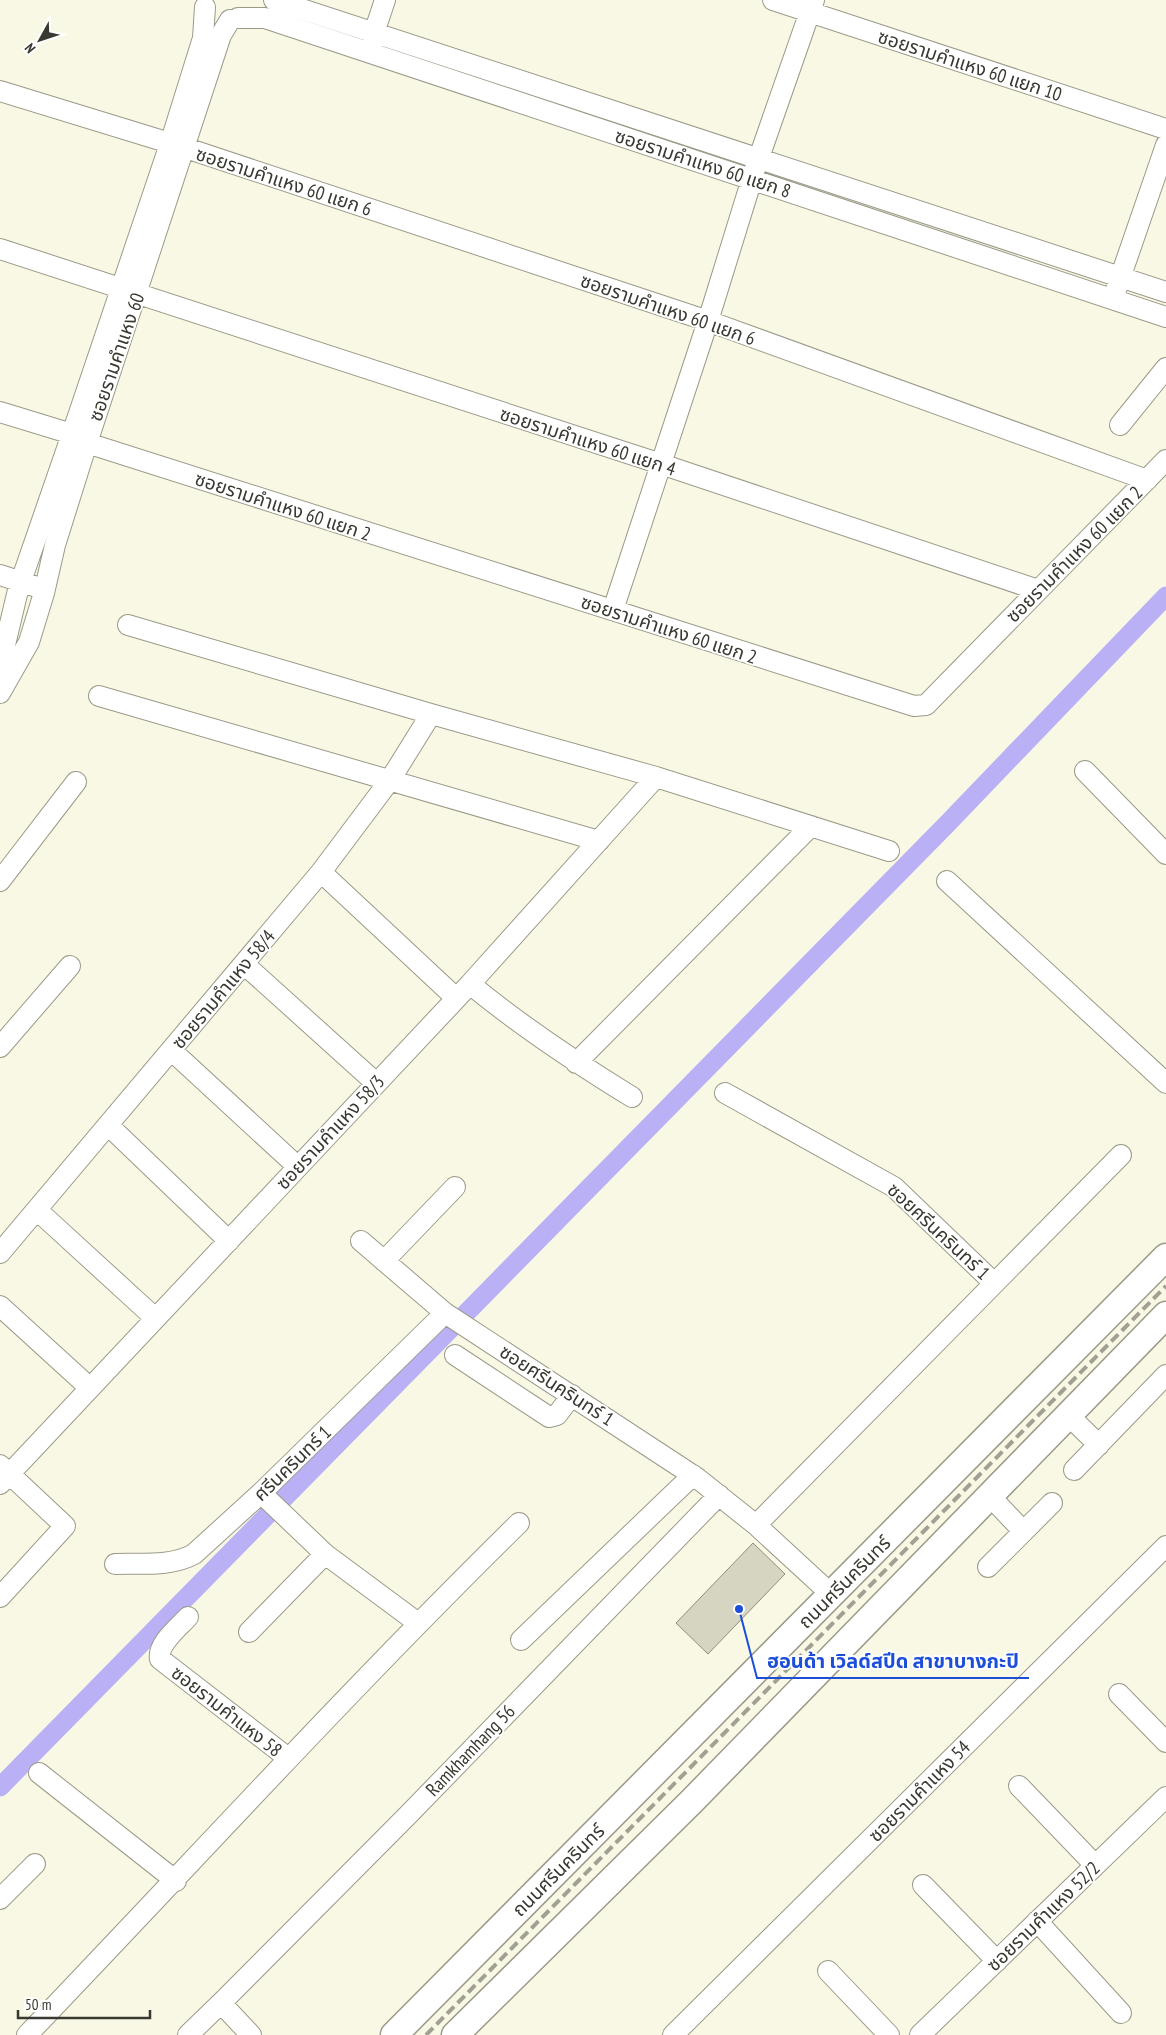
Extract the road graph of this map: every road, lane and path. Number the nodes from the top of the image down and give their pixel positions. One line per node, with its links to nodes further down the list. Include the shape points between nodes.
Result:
1 (251, 0): 7 (street, ซอยรามคำแหง 60, via 245,12)
2 (274, 0): 8 (street, ซอยรามคำแหง 60 แยก 8)
3 (385, 0): 8 (street)
4 (773, 0): 6 (street, ซอยรามคำแหง 60 แยก 10)
5 (201, 3): 7 (street, ซอยรามคำแหง 60, via 221,20); 15 (street, ซอยรามคำแหง 60, via 203,38)
6 (812, 6): 13 (street, ซอยรามคำแหง 60 แยก 10); 16 (street)
7 (234, 19): 9 (street, ซอยรามคำแหง 60 แยก 8, via 265,18); 15 (street, ซอยรามคำแหง 60, via 221,35)
8 (373, 32): 9 (street); 11 (street, ซอยรามคำแหง 60 แยก 8)
9 (368, 52): 12 (street, ซอยรามคำแหง 60 แยก 8)
10 (0, 91): 15 (street, ซอยรามคำแหง 60 แยก 6)
11 (557, 93): 12 (street); 16 (street, ซอยรามคำแหง 60 แยก 8)
12 (552, 113): 17 (street, ซอยรามคำแหง 60 แยก 8)
13 (1166, 130)
14 (1166, 145): 21 (street)
15 (178, 146): 22 (street, ซอยรามคำแหง 60); 26 (street, ซอยรามคำแหง 60 แยก 6)
16 (758, 159): 17 (street); 18 (street, ซอยรามคำแหง 60 แยก 8)
17 (751, 180): 19 (street, ซอยรามคำแหง 60 แยก 8); 26 (street)
18 (942, 218): 19 (street); 21 (street, ซอยรามคำแหง 60 แยก 8)
19 (935, 241): 24 (street, ซอยรามคำแหง 60 แยก 8)
20 (0, 249): 22 (street, ซอยรามคำแหง 60 แยก 4)
21 (1121, 277): 23 (street, ซอยรามคำแหง 60 แยก 8); 24 (street)
22 (129, 291): 30 (street, ซอยรามคำแหง 60); 32 (street, ซอยรามคำแหง 60 แยก 4)
23 (1166, 292)
24 (1113, 300): 25 (street, ซอยรามคำแหง 60 แยก 8)
25 (1166, 318)
26 (708, 321): 32 (street); 33 (street, ซอยรามคำแหง 60 แยก 6)
27 (1166, 368): 29 (street)
28 (0, 412): 30 (street, ซอยรามคำแหง 60 แยก 2)
29 (1120, 425)
30 (80, 439): 35 (street, ซอยรามคำแหง 60); 36 (street, ซอยรามคำแหง 60); 38 (street, ซอยรามคำแหง 60 แยก 2)
31 (1166, 460): 33 (street, ซอยรามคำแหง 60 แยก 2)
32 (661, 464): 37 (street, ซอยรามคำแหง 60 แยก 4); 38 (street)
33 (1147, 480): 37 (street, ซอยรามคำแหง 60 แยก 2)
34 (0, 575): 35 (street)
35 (20, 581): 36 (street); 40 (street, ซอยรามคำแหง 60)
36 (45, 589): 41 (street, ซอยรามคำแหง 60, via 29,642)
37 (1038, 590): 38 (street, ซอยรามคำแหง 60 แยก 2, via 926,704 914,706)
38 (613, 610)
39 (128, 625): 43 (street)
40 (0, 666)
41 (0, 693)
42 (99, 696): 46 (street)
43 (431, 714): 45 (street); 46 (street, ซอยรามคำแหง 58/4)
44 (1085, 771): 51 (street)
45 (656, 777): 48 (street); 49 (street, ซอยรามคำแหง 58/3)
46 (390, 780): 49 (street); 52 (street, ซอยรามคำแหง 58/4)
47 (76, 782): 53 (street)
48 (811, 826): 50 (street); 61 (street)
49 (599, 841): 57 (street, ซอยรามคำแหง 58/3)
50 (889, 851)
51 (1166, 854)
52 (321, 872): 55 (street, ซอยรามคำแหง 58/4); 58 (street)
53 (0, 881)
54 (947, 881): 63 (street)
55 (244, 964): 60 (street, ซอยรามคำแหง 58/4); 62 (street)
56 (70, 966): 59 (street)
57 (470, 984): 58 (street, ซอยรามคำแหง 58/3); 61 (street)
58 (456, 998): 62 (street, ซอยรามคำแหง 58/3)
59 (0, 1048)
60 (171, 1050): 66 (street, ซอยรามคำแหง 58/4); 68 (street)
61 (576, 1063): 65 (street)
62 (376, 1083): 68 (street, ซอยรามคำแหง 58/3)
63 (1166, 1083)
64 (724, 1094): 76 (street, ซอยศรีนครินทร์ 1, via 894,1187)
65 (632, 1097)
66 (108, 1125): 70 (street, ซอยรามคำแหง 58/4); 71 (street)
67 (1121, 1155): 76 (street, ซอยศรีนครินทร์ 1)
68 (298, 1167): 71 (street, ซอยรามคำแหง 58/3)
69 (455, 1187): 75 (street)
70 (37, 1210): 73 (street, ซอยรามคำแหง 58/4); 79 (street)
71 (228, 1241): 79 (street, ซอยรามคำแหง 58/3)
72 (361, 1241): 75 (street, ซอยศรีนครินทร์ 1)
73 (0, 1253)
74 (1166, 1257): 101 (main road, ถนนศรีนครินทร์)
75 (384, 1261): 80 (street, ซอยศรีนครินทร์ 1)
76 (994, 1284): 95 (street, ซอยศรีนครินทร์ 1)
77 (0, 1306): 83 (street)
78 (1166, 1315): 85 (main road)
79 (155, 1318): 83 (street, ซอยรามคำแหง 58/3)
80 (456, 1320): 84 (street, ซอยศรีนครินทร์ 1); 90 (street, ศรีนครินทร์ 1)
81 (455, 1355): 84 (street, via 549,1417 557,1415)
82 (1166, 1375): 86 (street)
83 (90, 1388): 88 (street, ซอยรามคำแหง 58/3)
84 (572, 1395): 89 (street, ซอยศรีนครินทร์ 1)
85 (1068, 1415): 86 (street); 92 (main road)
86 (1099, 1445): 87 (street)
87 (1074, 1470)
88 (3, 1474): 102 (street, via 64,1526)
89 (693, 1475): 91 (street, ซอยศรีนครินทร์ 1); 106 (street)
90 (261, 1493): 98 (street); 99 (street, ศรีนครินทร์ 1, via 183,1560)
91 (719, 1495): 95 (street, ซอยศรีนครินทร์ 1); 121 (street, Ramkhamhang 56)
92 (989, 1495): 96 (street); 127 (main road, via 692,1801)
93 (1052, 1503): 96 (street)
94 (519, 1524): 104 (street, ซอยรามคำแหง 58)
95 (756, 1525): 101 (street, ซอยศรีนครินทร์ 1)
96 (1024, 1531): 100 (street)
97 (1166, 1546): 128 (street, ซอยรามคำแหง 54)
98 (325, 1554): 104 (street); 105 (street)
99 (115, 1564)
100 (988, 1566)
101 (832, 1595): 126 (main road, ถนนศรีนครินทร์)
102 (0, 1596)
103 (188, 1617): 109 (street, ซอยรามคำแหง 58, via 162,1647 160,1658)
104 (418, 1623): 109 (street, ซอยรามคำแหง 58)
105 (249, 1632)
106 (521, 1640)
107 (1120, 1694): 108 (street)
108 (1166, 1742)
109 (288, 1758): 115 (street, ซอยรามคำแหง 58)
110 (39, 1773): 115 (street)
111 (1019, 1786): 114 (street)
112 (1166, 1797): 114 (street, ซอยรามคำแหง 52/2)
113 (35, 1864): 117 (street)
114 (1095, 1864): 118 (street, ซอยรามคำแหง 52/2)
115 (176, 1881): 123 (street, ซอยรามคำแหง 58)
116 (924, 1885): 119 (street)
117 (0, 1899)
118 (1037, 1921): 119 (street, ซอยรามคำแหง 52/2); 122 (street)
119 (997, 1961): 130 (street, ซอยรามคำแหง 52/2)
120 (828, 1970): 129 (street)
121 (221, 2003): 124 (street, Ramkhamhang 56); 125 (street)
122 (1121, 2013)
123 (27, 2035)
124 (188, 2035)
125 (251, 2035)
126 (395, 2035)
127 (455, 2035)
128 (673, 2035)
129 (889, 2035)
130 (920, 2035)

